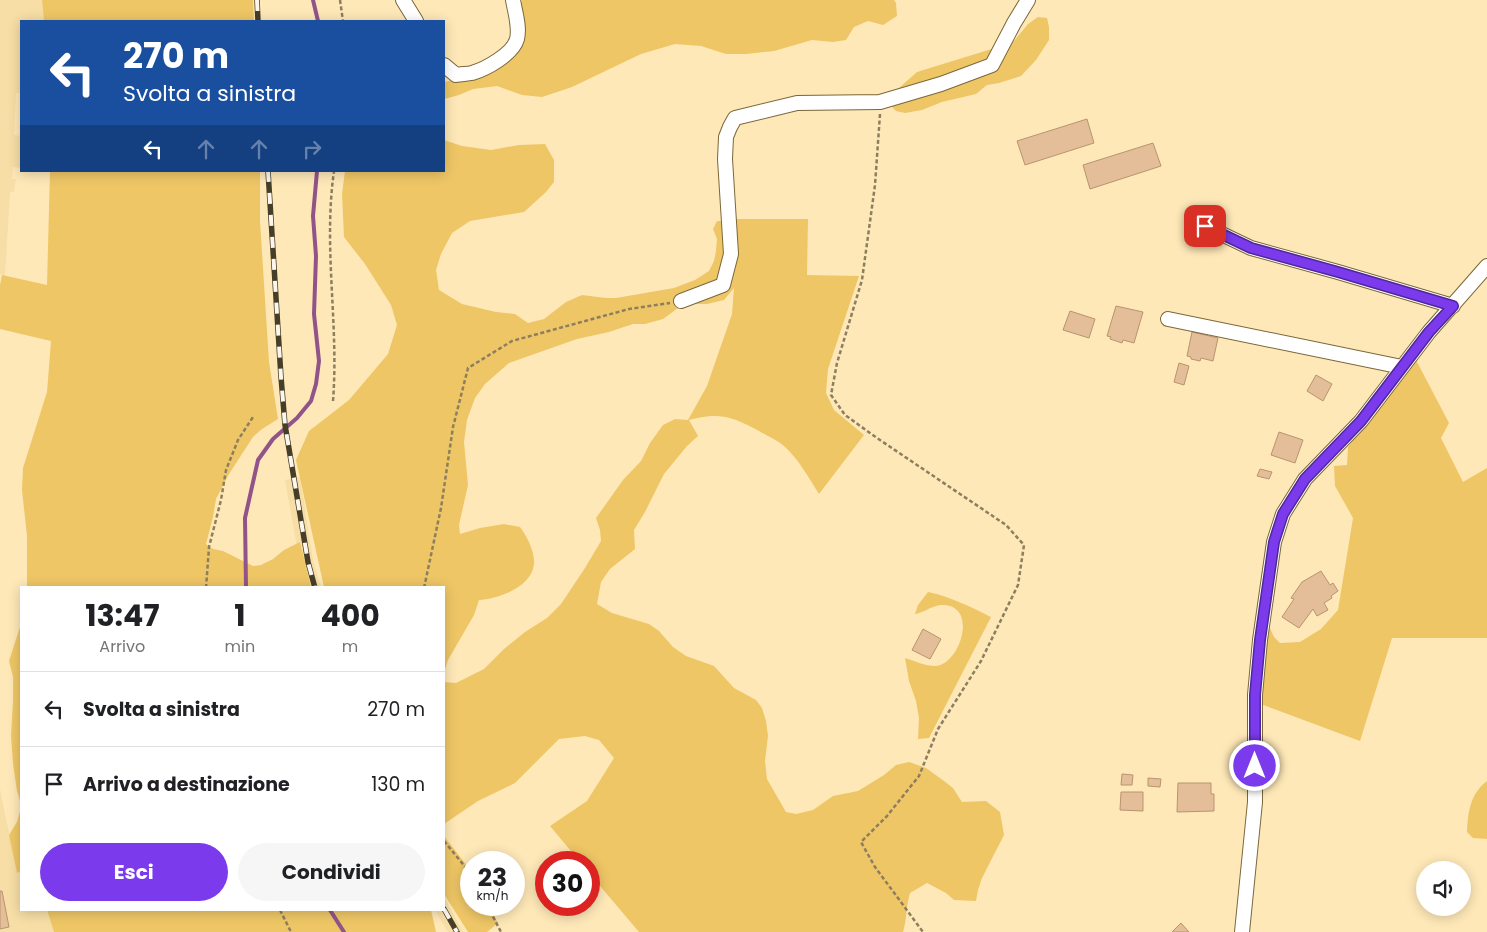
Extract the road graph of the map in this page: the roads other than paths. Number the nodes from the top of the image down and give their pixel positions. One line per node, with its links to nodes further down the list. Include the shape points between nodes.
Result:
1 (403, 0): 4 (street)
2 (513, 0): 5 (street, via 518,29 517,40 511,50 495,62 472,72 456,75)
3 (1028, 0): 8 (street, via 992,65 880,102 797,103 735,118 726,137 732,254 723,285)
4 (415, 20)
5 (445, 66)
6 (1205, 226): 9 (street, via 1251,248)
7 (1487, 266): 9 (street)
8 (681, 301)
9 (1453, 306): 11 (street)
10 (1168, 319): 11 (street)
11 (1402, 367): 12 (street, via 1361,421 1305,479 1283,514 1274,542 1255,695 1255,802)
12 (1242, 932)

